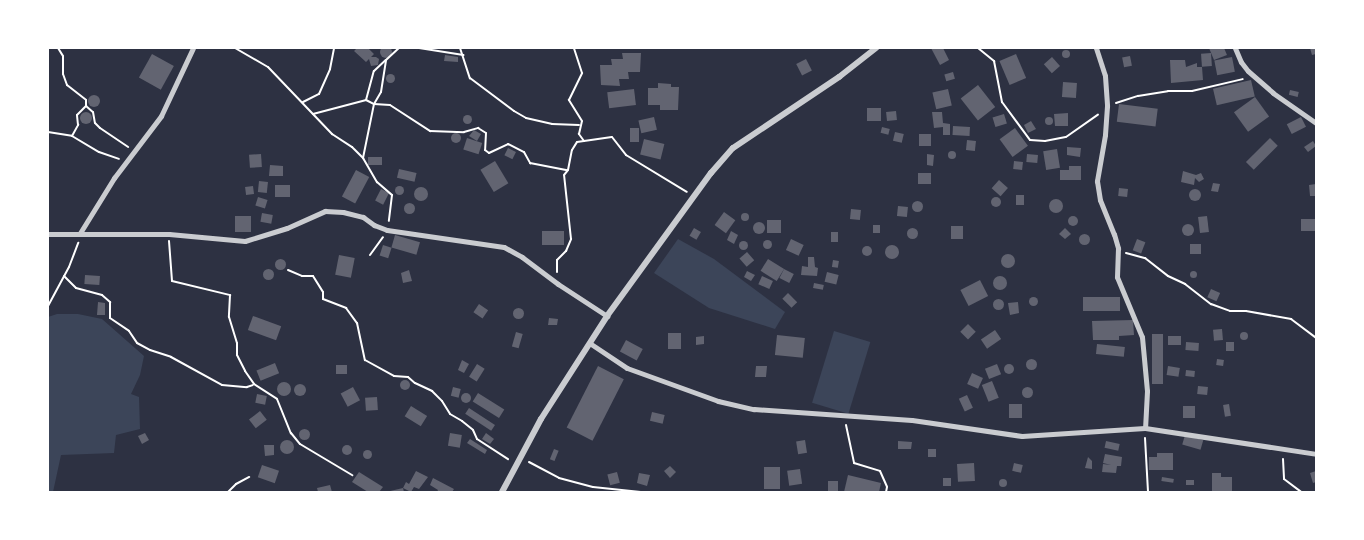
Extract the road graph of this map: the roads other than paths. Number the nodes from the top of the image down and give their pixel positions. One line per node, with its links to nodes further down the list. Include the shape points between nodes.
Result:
1 (193, 48): 6 (street, via 162,116 97,202)
2 (876, 48): 8 (street, via 839,77 733,148 692,197)
3 (1096, 48): 10 (street, via 1106,76 1107,106 1106,135 1097,181 1100,200 1118,248 1117,277 1134,313 1144,346)
4 (1235, 48): 5 (street, via 1241,62 1255,77)
5 (1316, 123)
6 (80, 233): 7 (street); 8 (street, via 169,234 245,241 287,228 325,210 343,212 363,217 387,230 504,247)
7 (48, 234)
8 (608, 316): 9 (street)
9 (590, 344): 10 (street, via 628,368 718,401 754,409 912,420 1022,436); 12 (street, via 541,420)
10 (1145, 428): 11 (street)
11 (1316, 454)
12 (502, 492)

